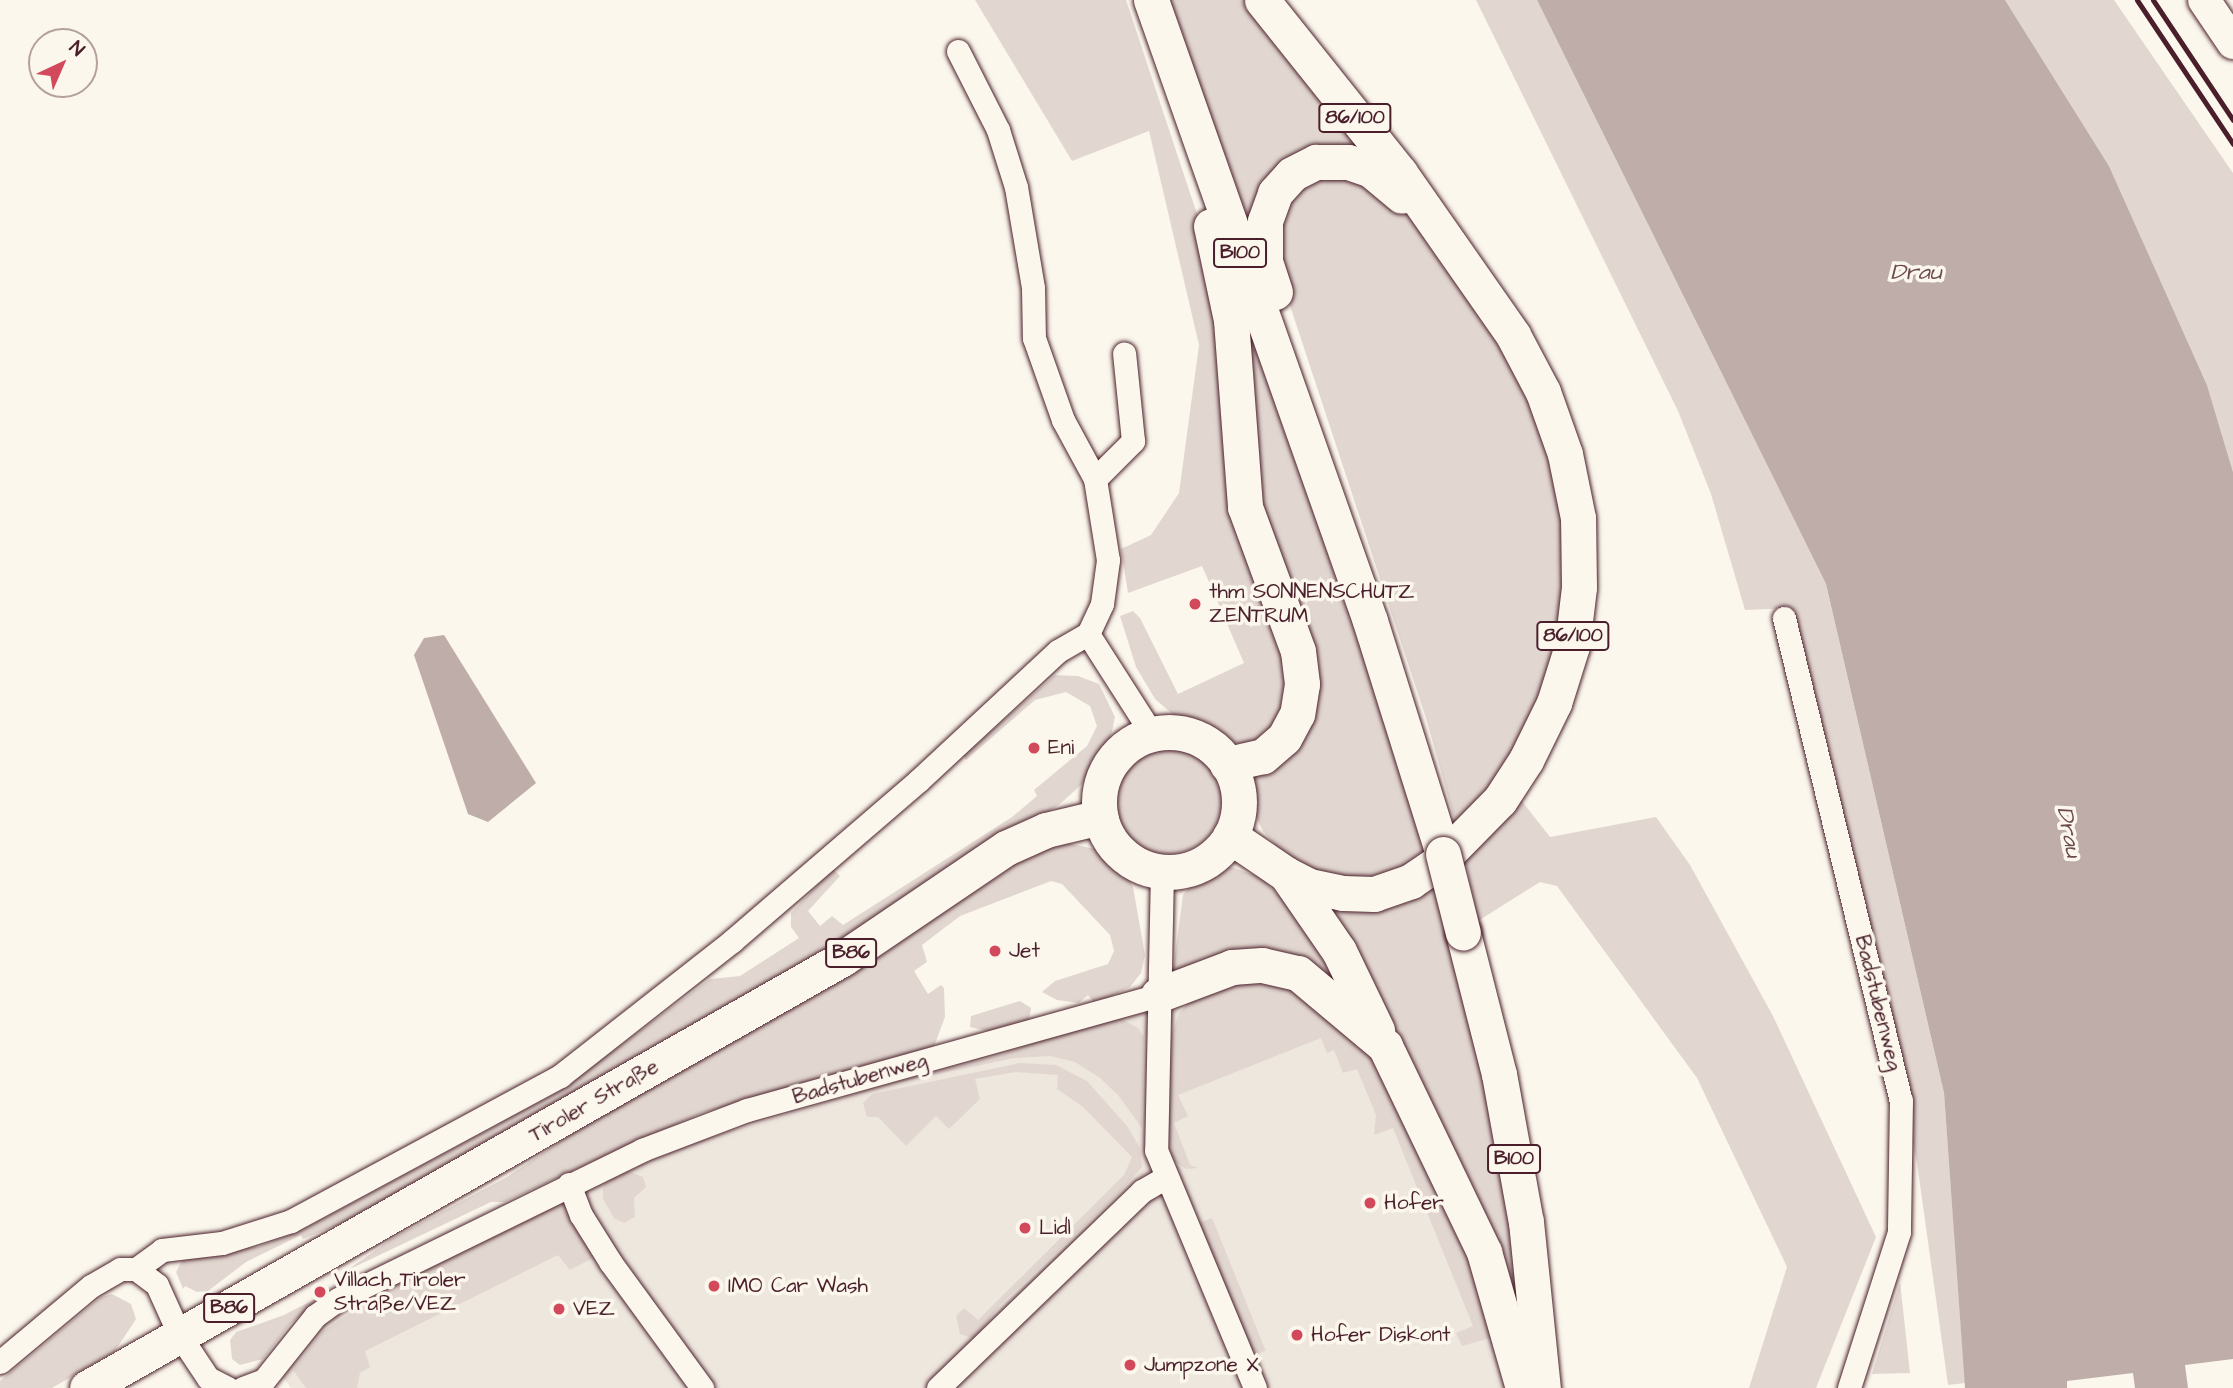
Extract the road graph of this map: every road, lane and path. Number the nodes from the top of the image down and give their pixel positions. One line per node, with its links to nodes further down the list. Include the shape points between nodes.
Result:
1 (1151, 0): 6 (main road, B100)
2 (1262, 0): 7 (main road, 86/100, via 1400,173)
3 (2204, 0): 4 (main road)
4 (2233, 43)
5 (958, 51): 10 (street, via 998,130 1016,187 1033,288 1034,338 1063,420)
6 (1187, 104): 9 (main road, B100); 14 (main road, via 1188,164 1216,241 1231,320 1245,507 1298,651 1302,684 1297,715 1284,738 1263,756)
7 (1444, 238): 9 (main road, 86/100, via 1371,170 1348,162 1316,162 1292,174 1275,194 1265,221 1265,262 1288,333); 18 (main road, 86/100, via 1513,335 1543,392 1565,454 1578,518 1579,587 1572,646 1555,703 1526,760 1492,808 1438,863 1411,881 1374,894 1310,886)
8 (1124, 353): 10 (street, via 1133,441)
9 (1292, 401): 33 (main road, B100, bridge, via 1415,763 1464,933 1499,1074 1523,1209)
10 (1096, 480): 12 (street, via 1108,560 1102,604)
11 (1784, 618): 34 (street, Badstubenweg, via 1901,1100 1899,1232)
12 (1087, 634): 13 (street); 23 (street, via 1058,651 918,781 732,941 560,1076 291,1221 222,1243 162,1250)
13 (1152, 734): 14 (main road, via 1198,738); 15 (main road, via 1126,746 1114,758 1099,794)
14 (1227, 764): 16 (main road, via 1238,797)
15 (1100, 817): 17 (main road, via 1124,856); 24 (main road, Tiroler Straße / B86, via 1046,830 1006,848 842,959)
16 (1230, 836): 17 (main road, via 1209,859 1189,869); 18 (main road, 86/100)
17 (1162, 872): 19 (street)
18 (1286, 874): 20 (main road, 86/100, via 1339,951)
19 (1158, 995): 20 (main road, via 1232,967 1262,965 1298,974); 21 (street, via 1153,1107 1156,1150); 22 (street, Badstubenweg, via 747,1110)
20 (1385, 1046): 32 (main road, via 1484,1252)
21 (1166, 1177): 30 (street, via 1142,1191); 31 (street)
22 (569, 1184): 28 (street, Badstubenweg, via 338,1299 314,1317 264,1380); 29 (street, via 581,1215 611,1263)
23 (136, 1269): 24 (street, via 157,1285); 25 (street, via 120,1269 91,1286)
24 (180, 1336): 26 (main road, Tiroler Straße / B86); 27 (street, via 208,1378)
25 (0, 1362)
26 (87, 1388)
27 (228, 1388)
28 (243, 1388)
29 (702, 1388)
30 (939, 1388)
31 (1255, 1388)
32 (1522, 1388)
33 (1543, 1388)
34 (1849, 1388)

